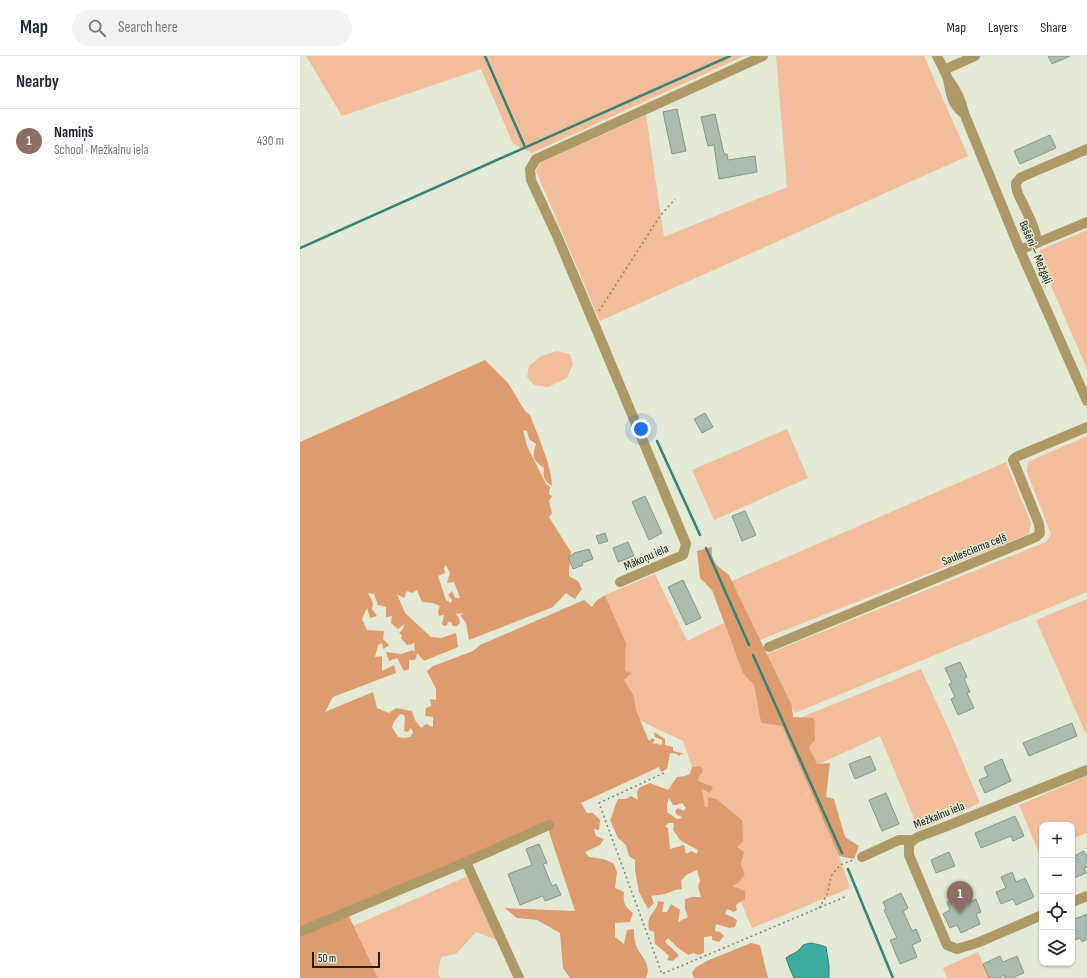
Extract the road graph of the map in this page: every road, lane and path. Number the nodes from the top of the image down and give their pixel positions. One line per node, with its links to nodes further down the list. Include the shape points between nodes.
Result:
1 (763, 56): 10 (street, via 536,159 530,169 531,180)
2 (938, 56): 4 (street, Bašēni – Mežgaļi)
3 (975, 56): 4 (street)
4 (946, 74): 9 (street, Bašēni – Mežgaļi, via 959,96)
5 (1087, 149): 8 (street, via 1024,176 1016,183 1017,191 1034,228)
6 (675, 199): 10 (path, via 660,216)
7 (1087, 222): 8 (street)
8 (1037, 243): 9 (street)
9 (1020, 250): 11 (street, Bašēni – Mežgaļi)
10 (593, 321): 13 (street, Mākoņu iela, via 686,544 683,555)
11 (1087, 401)
12 (1087, 427): 14 (street, Saulesciema ceļš, via 1013,460 1039,524 1040,533 1036,537)
13 (620, 582)
14 (769, 647)
15 (1087, 770): 18 (street, Mežkalnu iela)
16 (664, 773): 24 (path, via 599,803 662,974)
17 (549, 825): 20 (street)
18 (913, 840): 19 (street, via 899,840); 25 (street, Mežkalnu iela, via 909,845 909,855 947,944 957,949 977,943)
19 (862, 857): 24 (path, via 840,865 831,876 827,895)
20 (466, 862): 26 (street); 27 (street)
21 (848, 896): 24 (path)
22 (1087, 896): 23 (street)
23 (1075, 901)
24 (818, 908)
25 (1039, 916)
26 (300, 932)
27 (519, 978)

